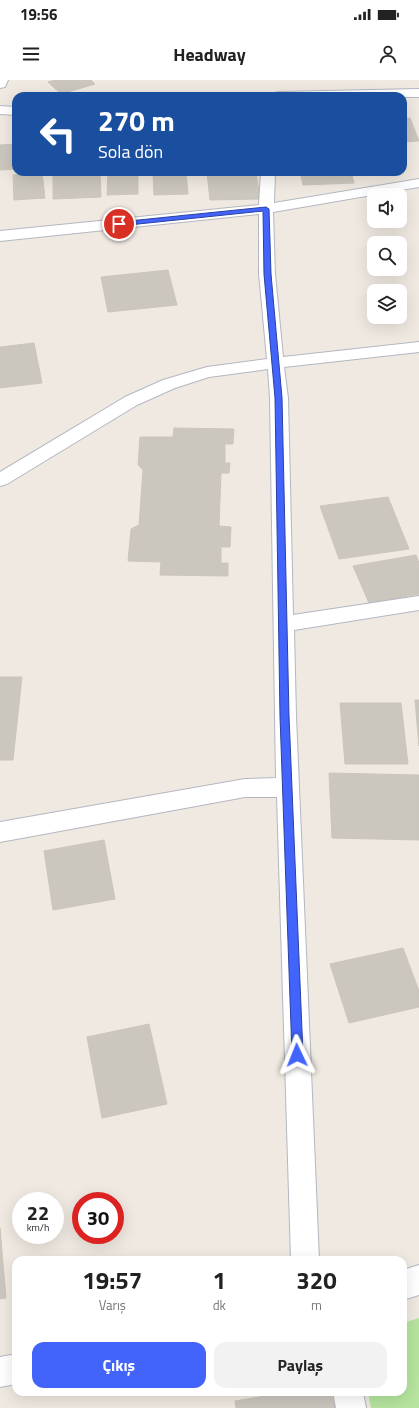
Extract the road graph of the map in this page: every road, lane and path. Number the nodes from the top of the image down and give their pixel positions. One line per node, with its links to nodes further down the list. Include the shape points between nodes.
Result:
1 (1, 80): 2 (street)
2 (0, 84)
3 (407, 93): 4 (street)
4 (419, 93)
5 (0, 110): 6 (street)
6 (12, 111)
7 (268, 176): 9 (street)
8 (419, 183): 9 (street)
9 (266, 209): 10 (street); 12 (street, via 267,274)
10 (0, 236)
11 (419, 347): 12 (street)
12 (275, 363): 13 (street, via 207,372 169,384 131,401); 15 (street, via 279,398)
13 (0, 480)
14 (419, 604): 15 (street)
15 (283, 624): 16 (street)
16 (287, 787): 17 (street, via 245,788); 18 (street)
17 (0, 832)
18 (305, 1256)
19 (419, 1280): 20 (street)
20 (407, 1284)
21 (12, 1370): 22 (street)
22 (0, 1372)
23 (349, 1396): 24 (street)
24 (351, 1408)

